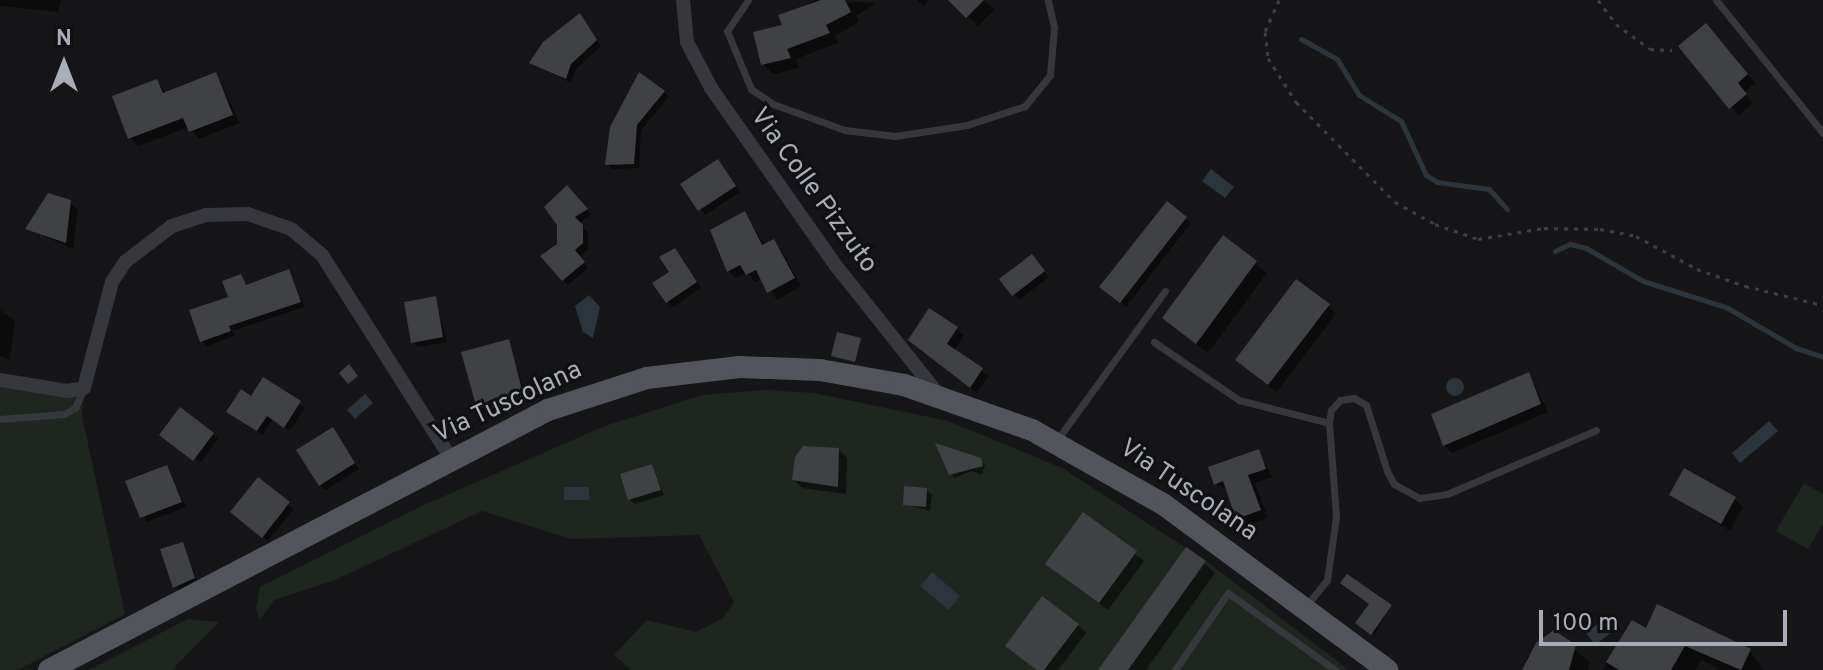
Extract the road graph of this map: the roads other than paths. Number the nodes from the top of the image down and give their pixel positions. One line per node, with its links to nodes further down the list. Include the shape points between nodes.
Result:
1 (683, 0): 10 (street, Via Colle Pizzuto, via 687,42 711,88 847,280)
2 (748, 0): 3 (lane, via 727,31 751,89 773,104 845,130 882,136 967,125 1025,106 1050,75 1054,27)
3 (1048, 0)
4 (1716, 0): 5 (lane)
5 (1823, 133)
6 (1165, 291): 14 (lane)
7 (1154, 342): 12 (lane, via 1239,400)
8 (0, 380): 9 (street, via 67,391)
9 (84, 388): 11 (lane, via 71,412); 15 (street, via 112,282 139,247 195,218 226,213 261,217 300,234 330,265)
10 (938, 394): 14 (main road, Via Tuscolana); 15 (main road, Via Tuscolana, via 893,379 807,363 703,369 627,382 548,410)
11 (0, 419)
12 (1329, 423): 13 (lane, via 1340,400 1354,398 1366,405 1394,484 1419,498 1447,494); 16 (lane, via 1336,517 1327,580)
13 (1596, 430)
14 (1056, 442): 16 (main road, Via Tuscolana, via 1154,498)
15 (452, 460): 18 (main road, Via Tuscolana)
16 (1304, 608): 17 (main road, Via Tuscolana, via 1340,627)
17 (1384, 663)
18 (49, 670)
19 (1175, 670): 20 (lane, via 1228,593)
20 (1335, 670)

